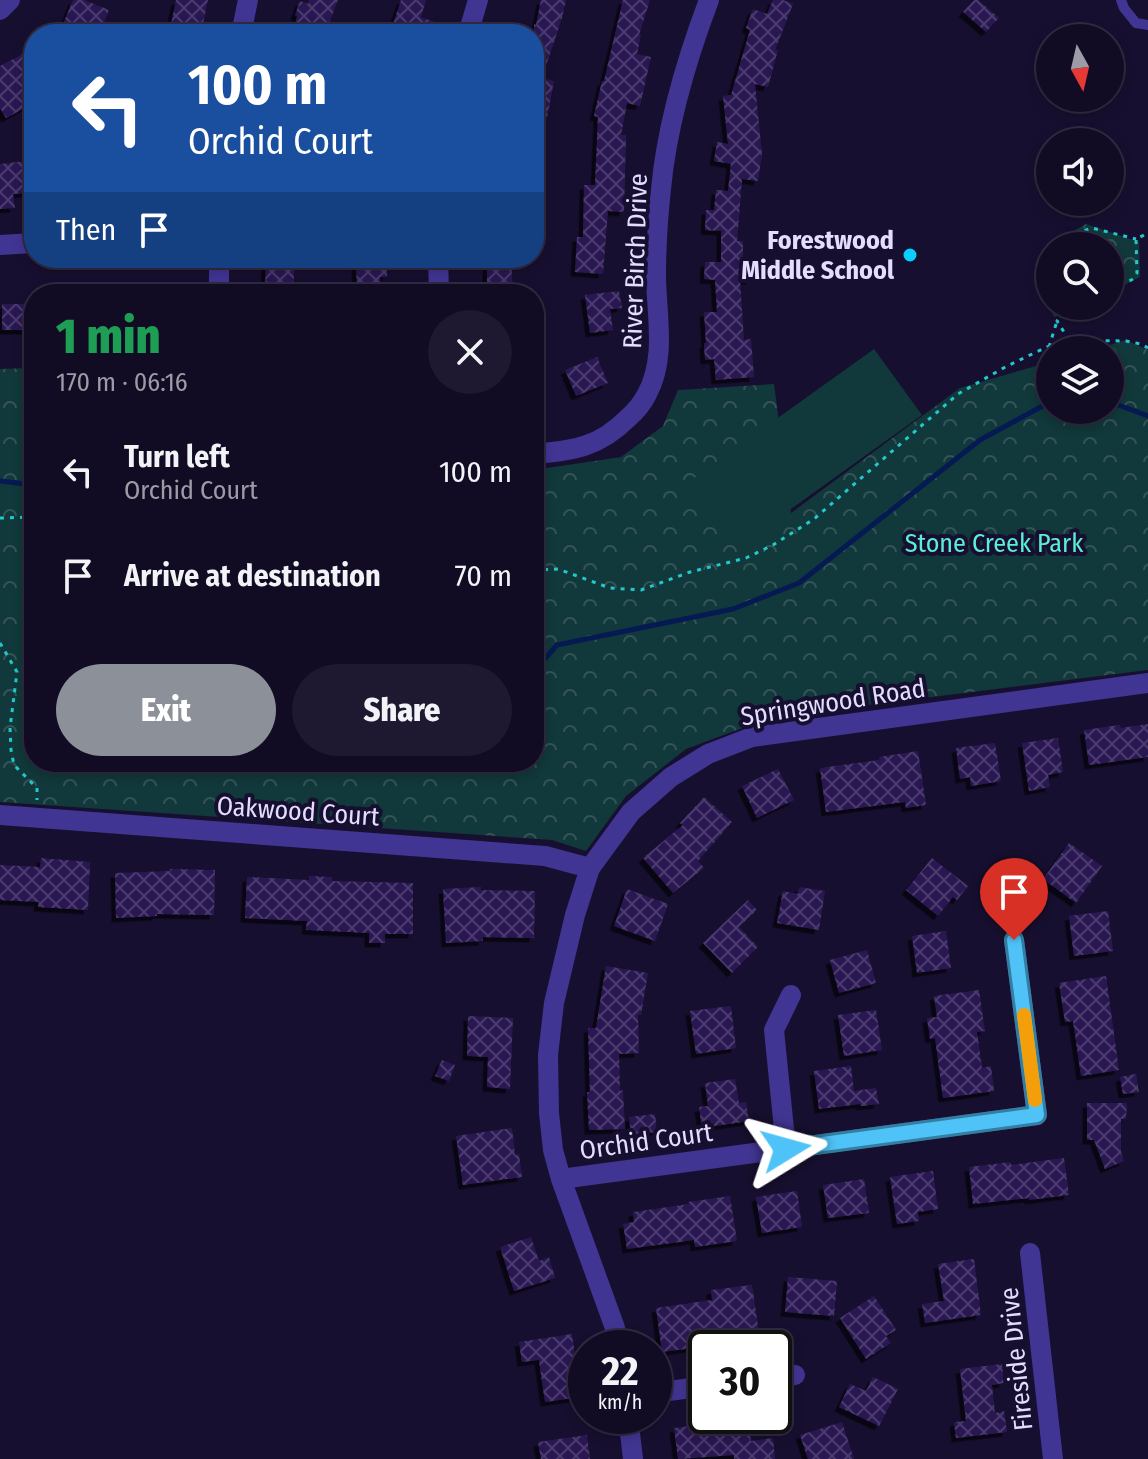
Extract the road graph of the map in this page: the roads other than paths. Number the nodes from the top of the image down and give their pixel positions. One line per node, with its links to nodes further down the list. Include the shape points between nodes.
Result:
1 (10, 0): 6 (street)
2 (248, 0): 7 (street)
3 (478, 0): 8 (street)
4 (709, 0): 12 (street, River Birch Drive, via 667,138 656,274 660,340 649,392 617,430 593,444)
5 (1121, 0): 9 (lane, via 1136,23)
6 (0, 10)
7 (243, 24)
8 (471, 24)
9 (1148, 25)
10 (24, 244): 11 (street)
11 (0, 245)
12 (544, 453)
13 (1148, 683): 15 (street, Springwood Road, via 752,737 708,754 671,777 631,812)
14 (0, 815): 15 (street, Oakwood Court, via 545,856)
15 (590, 868): 19 (street, Springwood Road, via 554,1003 548,1055 549,1113)
16 (1014, 940): 18 (street, Orchid Court, via 1037,1115)
17 (791, 995): 18 (street, via 774,1030)
18 (786, 1149): 19 (street, Orchid Court)
19 (561, 1179): 21 (street, Springwood Road)
20 (1030, 1253): 24 (street, Fireside Drive)
21 (615, 1330)
22 (630, 1434): 23 (street)
23 (633, 1459)
24 (1053, 1459)

